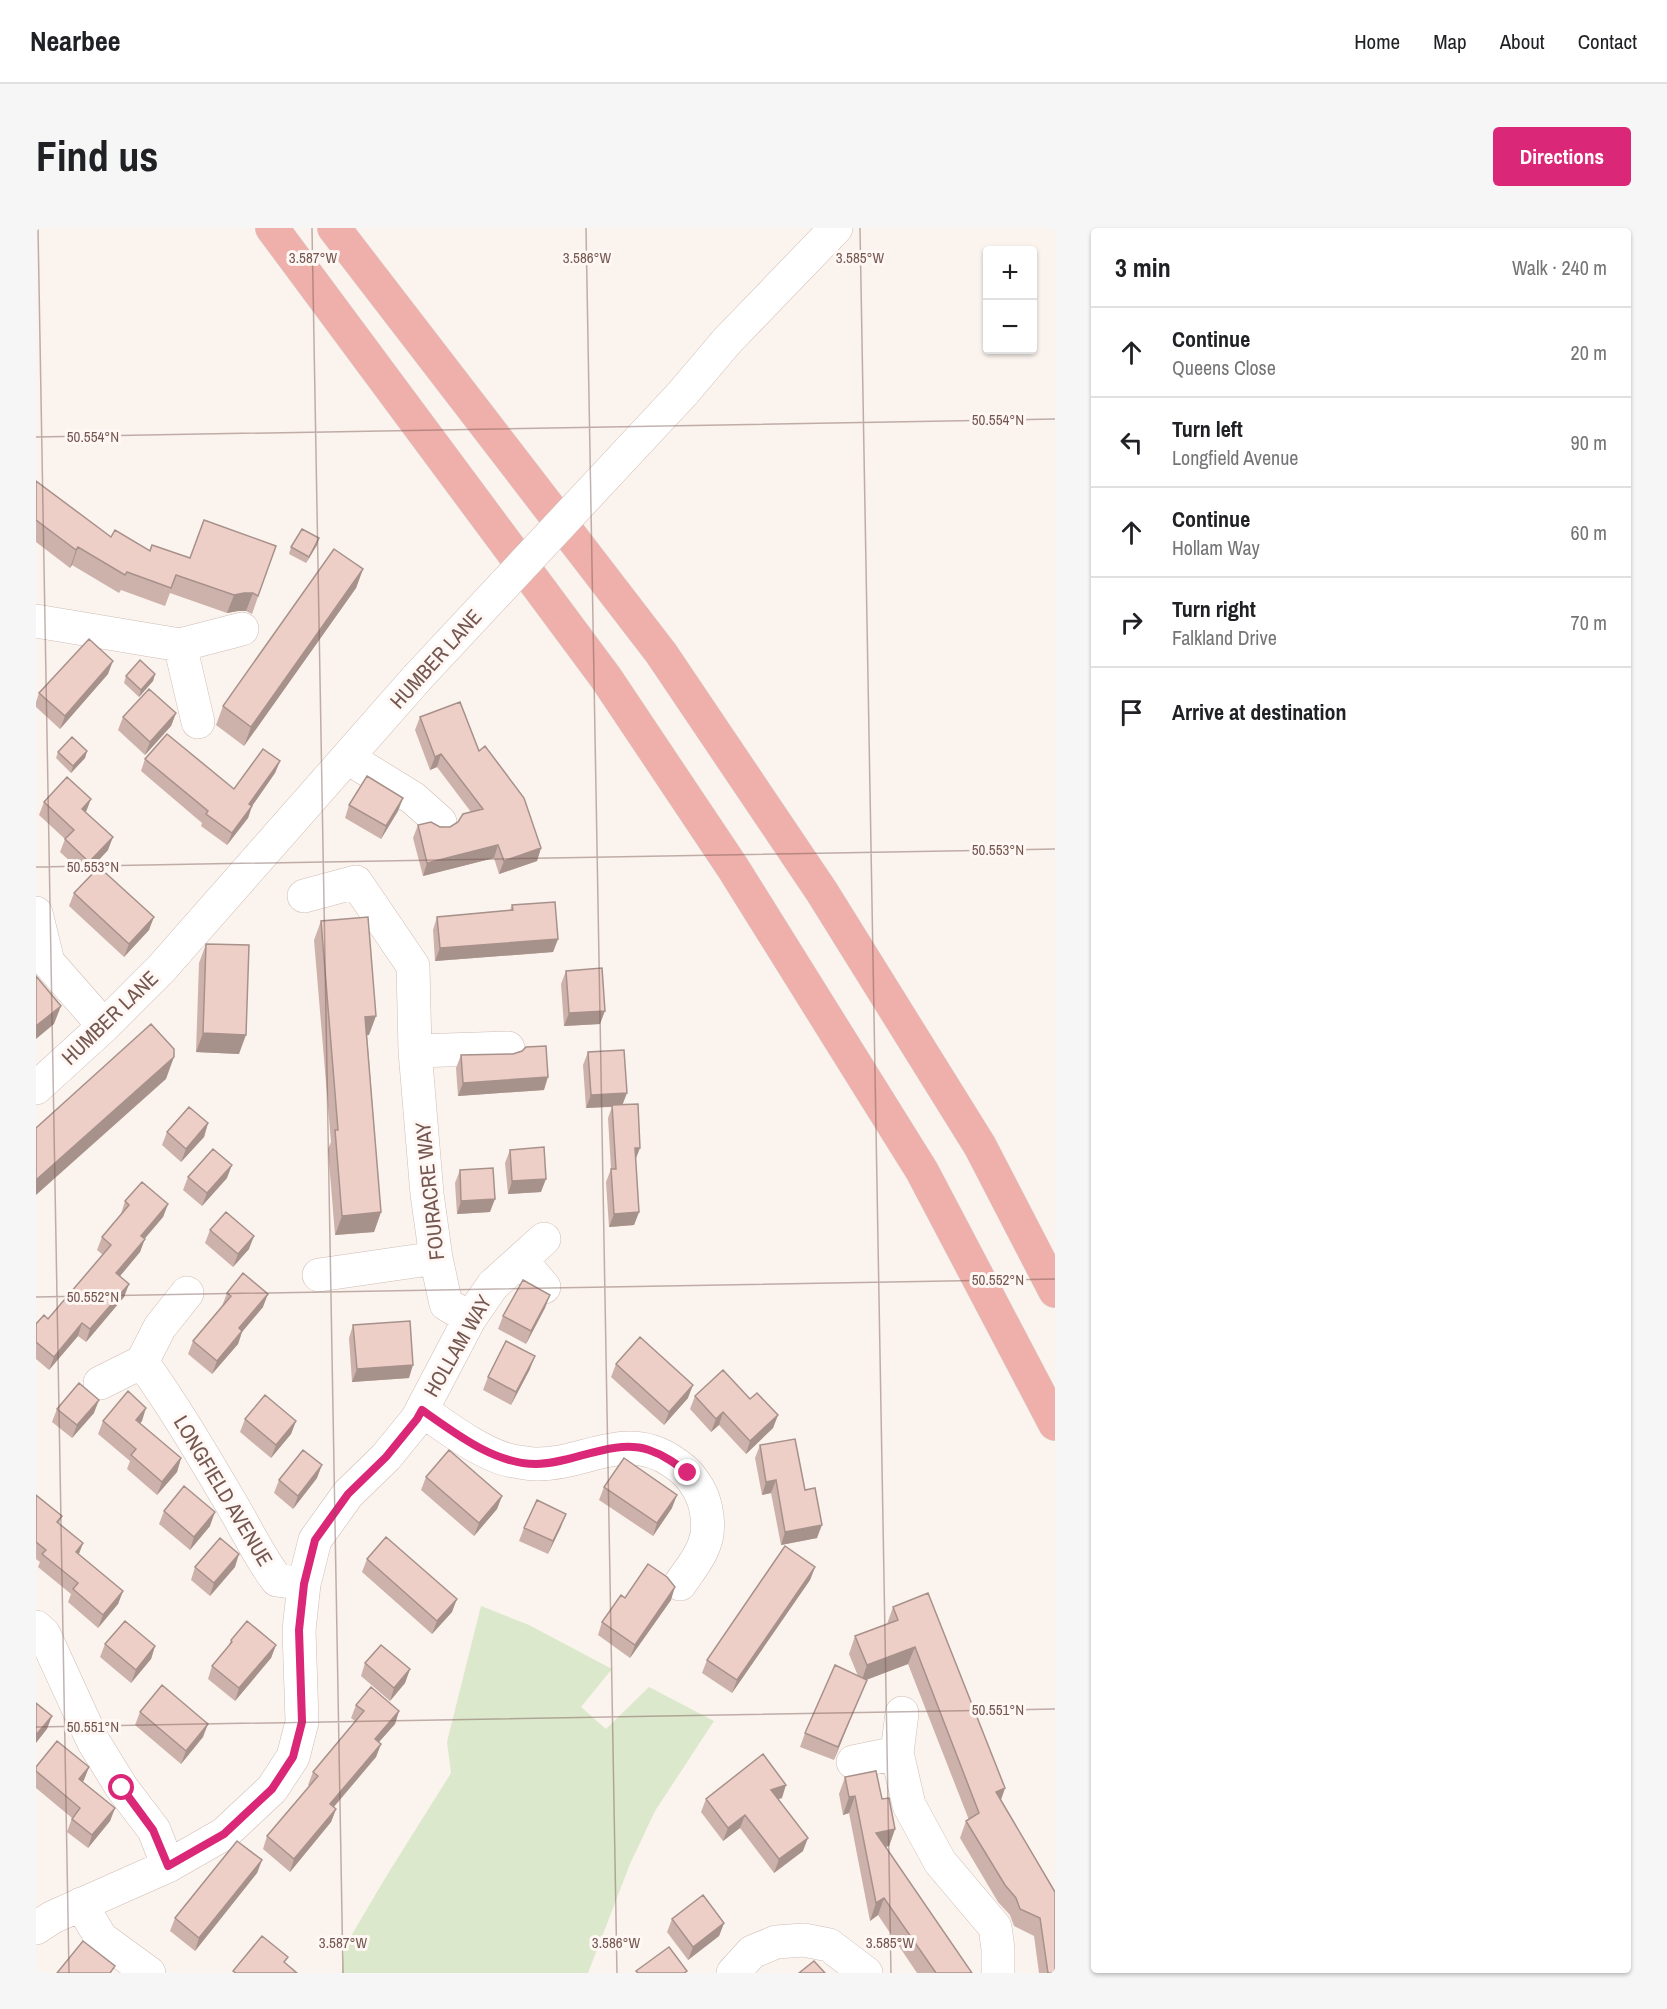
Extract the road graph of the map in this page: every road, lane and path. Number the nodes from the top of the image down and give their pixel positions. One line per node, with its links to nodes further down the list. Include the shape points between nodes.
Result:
1 (272, 228): 25 (highway, via 606,678 733,868 922,1171)
2 (334, 228): 19 (highway, via 661,653 822,892 974,1136)
3 (836, 228): 8 (street, HUMBER LANE, bridge, via 727,341)
4 (36, 621): 6 (street)
5 (242, 629): 6 (street)
6 (180, 645): 7 (street)
7 (198, 722)
8 (348, 758): 9 (street, via 413,798); 12 (street, HUMBER LANE, via 161,969)
9 (440, 822)
10 (304, 896): 14 (street, FOURACRE WAY, via 356,882 413,966)
11 (36, 913): 12 (street, via 48,962)
12 (104, 1026): 15 (street, HUMBER LANE)
13 (508, 1048): 14 (street)
14 (415, 1051): 16 (street, FOURACRE WAY)
15 (36, 1088)
16 (435, 1258): 17 (street); 21 (street, FOURACRE WAY, via 446,1304)
17 (319, 1275)
18 (544, 1287): 21 (street, HOLLAM WAY, via 532,1250 493,1285)
19 (1055, 1291)
20 (187, 1293): 22 (street, via 160,1327)
21 (470, 1318): 24 (street, HOLLAM WAY)
22 (142, 1362): 23 (street); 26 (street, LONGFIELD AVENUE, via 167,1396 263,1561 277,1580)
23 (100, 1383)
24 (422, 1410): 26 (street, HOLLAM WAY, via 386,1457 348,1494 315,1540); 27 (street, via 453,1432 510,1461 537,1464 625,1447 648,1449 666,1457 688,1473 703,1497 707,1521 705,1545)
25 (1055, 1424)
26 (304, 1584): 32 (street, via 299,1630 302,1722 293,1757 272,1789 224,1834)
27 (680, 1584)
28 (36, 1627): 32 (street, via 44,1634 93,1741 153,1830)
29 (902, 1713): 30 (street)
30 (897, 1754): 31 (street); 38 (street, via 909,1805 940,1862 995,1927)
31 (853, 1762)
32 (168, 1866): 33 (street)
33 (81, 1904): 34 (street); 35 (street, via 101,1938)
34 (36, 1929)
35 (149, 1973)
36 (733, 1973): 37 (street, via 752,1952 776,1942 804,1940 829,1945)
37 (866, 1973)
38 (998, 1973)

